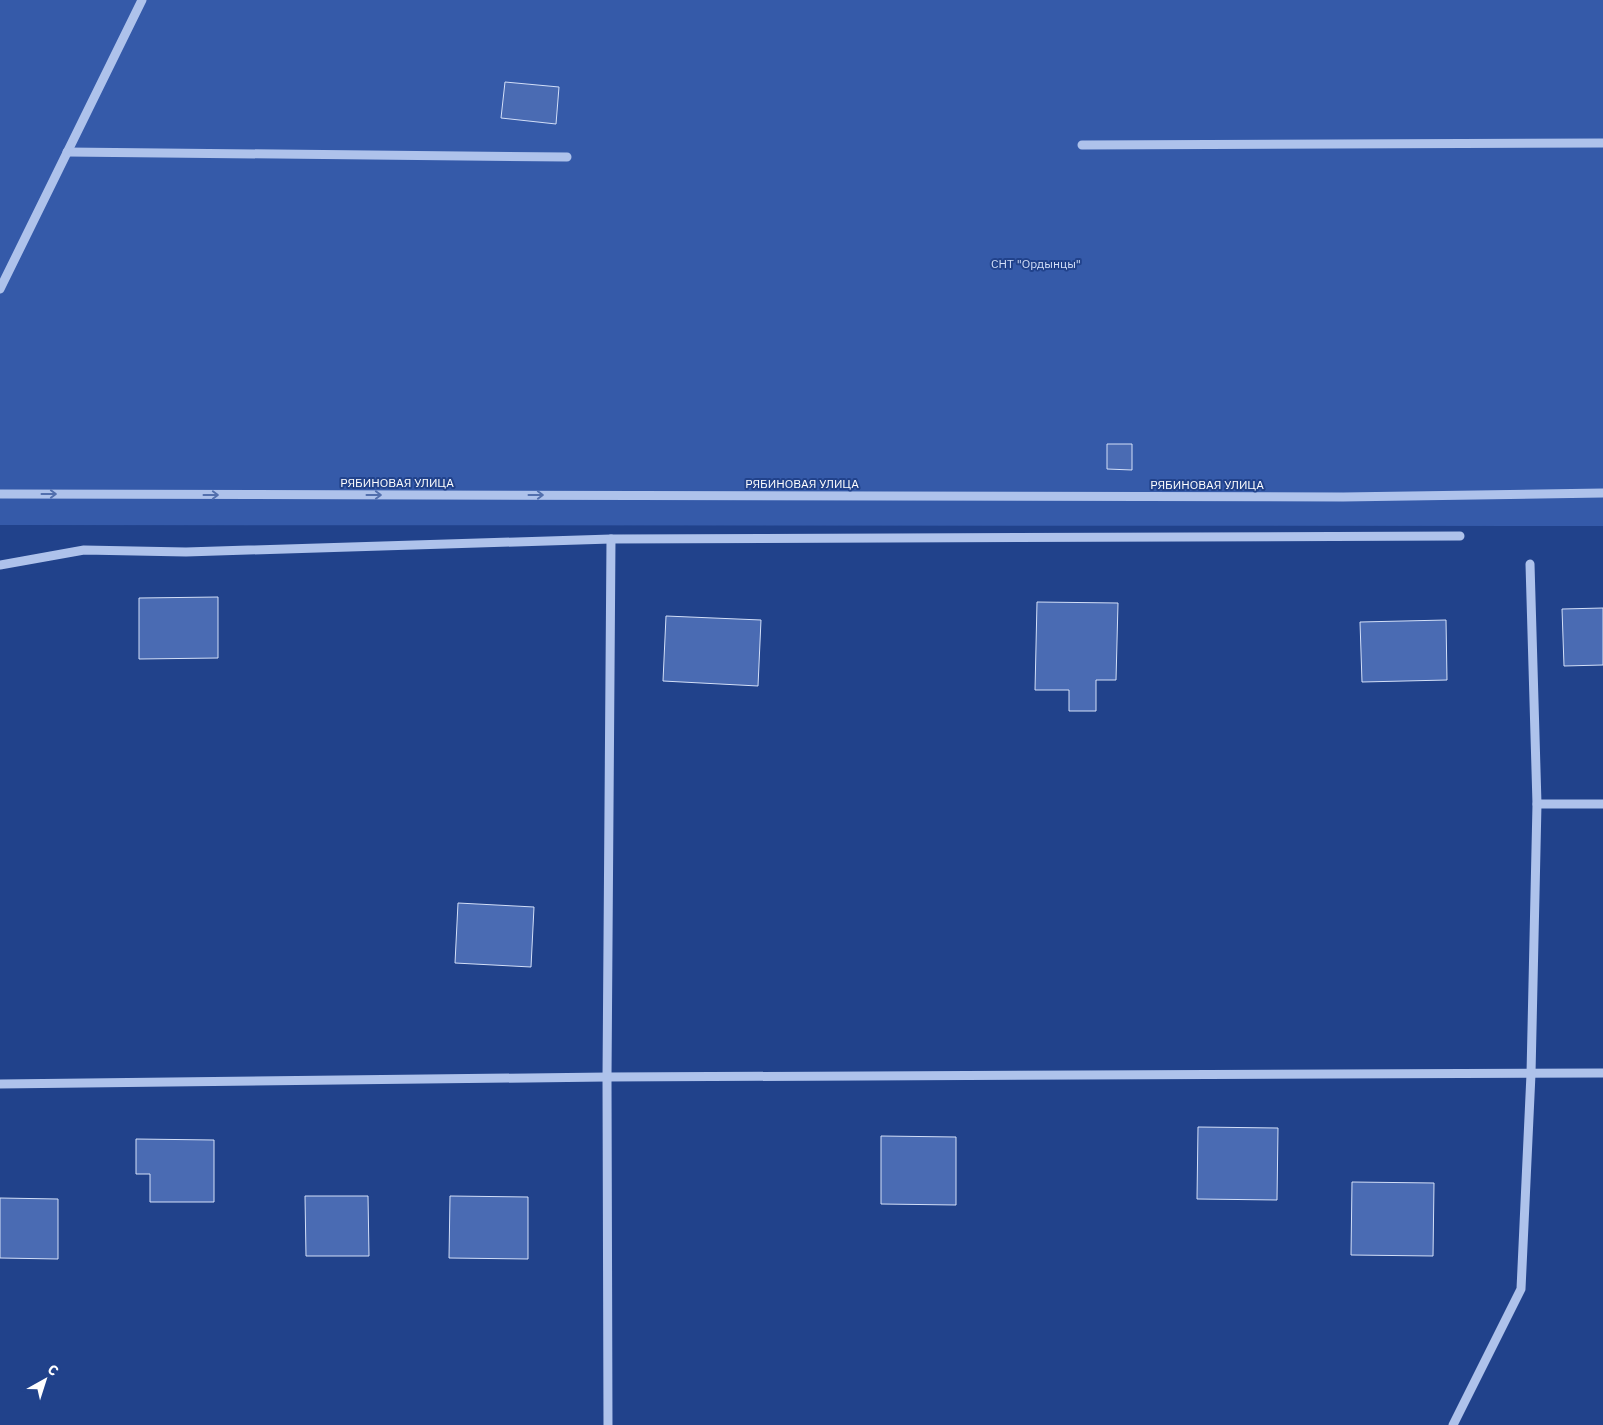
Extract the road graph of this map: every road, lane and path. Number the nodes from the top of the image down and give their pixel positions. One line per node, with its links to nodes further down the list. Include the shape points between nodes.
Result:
1 (142, 0): 4 (street)
2 (1603, 143): 3 (street)
3 (1082, 144)
4 (67, 152): 5 (street); 6 (street)
5 (567, 157)
6 (0, 289)
7 (1603, 493): 8 (street, РЯБИНОВАЯ УЛИЦА, one-way to 7, via 1343,496)
8 (0, 494)
9 (1460, 536): 10 (street)
10 (611, 539): 12 (street, via 186,552 84,550); 17 (street)
11 (1530, 564): 13 (street)
12 (0, 565)
13 (1538, 804): 14 (street); 16 (street)
14 (1603, 804)
15 (1603, 1073): 16 (street)
16 (1531, 1074): 17 (street); 20 (street, via 1521,1289)
17 (606, 1076): 18 (street); 19 (street)
18 (0, 1084)
19 (608, 1425)
20 (1453, 1425)

